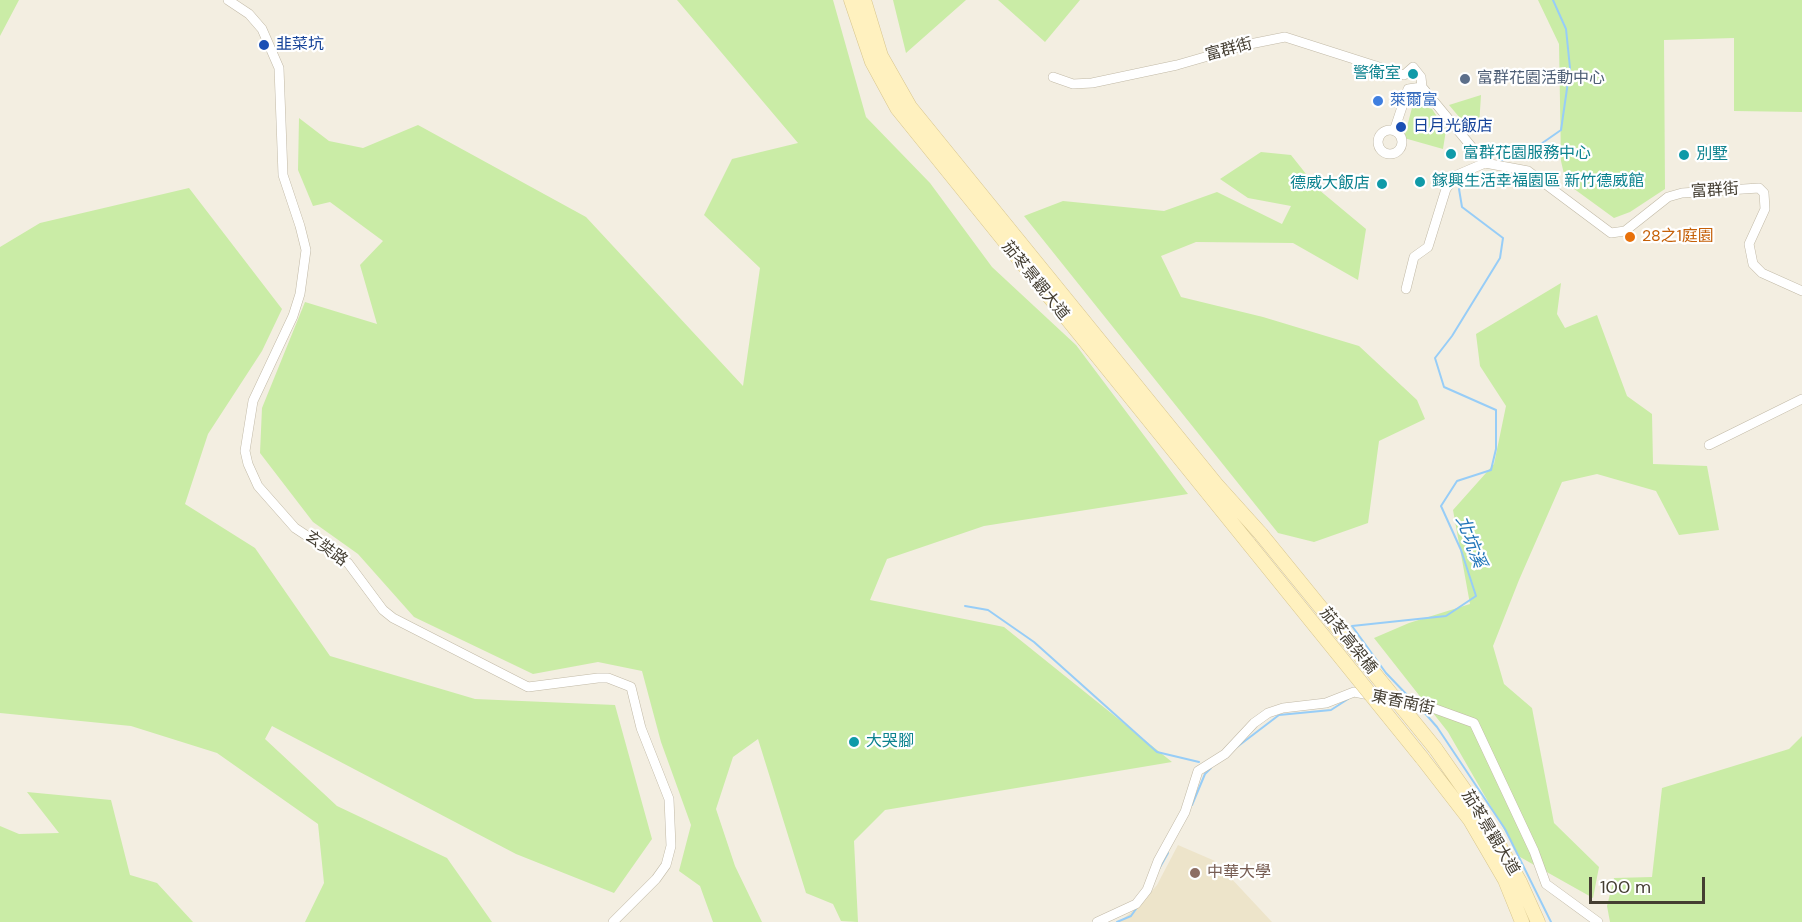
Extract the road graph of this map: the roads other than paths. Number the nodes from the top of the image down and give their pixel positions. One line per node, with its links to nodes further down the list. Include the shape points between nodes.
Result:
1 (228, 0): 17 (street, 玄奘路, via 262,29 279,68 283,175 306,250 293,316 253,401 245,451 248,464 258,486 296,528 348,563 393,618 528,687 609,678 631,687 641,728 669,799 671,846 666,865 656,879)
2 (851, 0): 14 (street, 茄苳景觀大道, via 872,62 897,108)
3 (864, 0): 13 (street, 茄苳景觀大道, via 881,56 910,107 1216,484)
4 (1404, 75): 5 (street, 富群街, via 1285,37 1092,82 1073,84); 6 (street); 6 (street, via 1413,67 1421,77)
5 (1053, 77)
6 (1417, 87): 7 (street, via 1406,93); 8 (street)
7 (1394, 131)
8 (1485, 163): 9 (street, via 1457,175 1446,189 1428,247 1414,257); 10 (street, 富群街, via 1528,171 1605,231 1618,234 1675,195 1759,188 1766,200 1749,244 1753,264 1762,273)
9 (1406, 290)
10 (1802, 291)
11 (1802, 399): 12 (street)
12 (1709, 445)
13 (1261, 534): 15 (street, 茄苳高架橋, bridge)
14 (1249, 544): 16 (street, 茄苳高架橋, bridge)
15 (1435, 748): 20 (street, 茄苳景觀大道, via 1480,812)
16 (1422, 758): 19 (street, 茄苳景觀大道, via 1470,820 1505,880)
17 (613, 922)
18 (1097, 922): 21 (street, 東香南街, via 1136,904 1147,890 1188,805 1198,771 1225,754 1268,713 1326,703 1354,692 1430,707 1474,723 1546,884)
19 (1522, 922)
20 (1538, 922)
21 (1598, 922)

